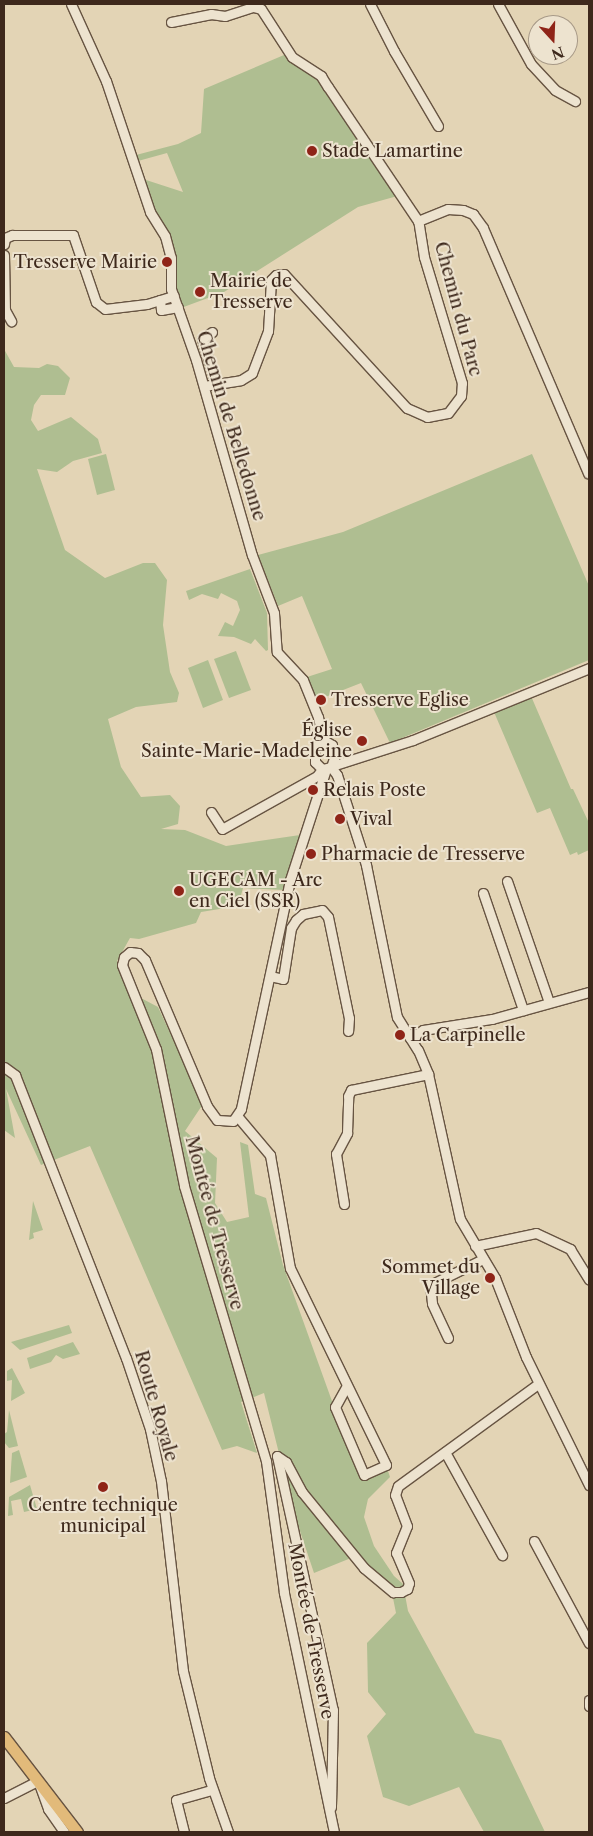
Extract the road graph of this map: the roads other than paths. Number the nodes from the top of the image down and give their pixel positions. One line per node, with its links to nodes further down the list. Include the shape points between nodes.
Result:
1 (71, 4): 10 (street, Chemin de Belledonne, via 106,81 150,212 165,236)
2 (370, 4): 6 (street)
3 (498, 4): 5 (street, via 531,64 555,90)
4 (171, 22): 7 (street, via 211,14 225,16 255,7 261,9 292,58 324,82)
5 (575, 101)
6 (438, 126)
7 (418, 221): 15 (street, Chemin du Parc, via 424,257 461,374 463,391 454,408 433,418 419,416 407,408 284,274 271,280 268,331 252,373 246,378); 17 (street, via 456,208 468,211 478,220)
8 (4, 244): 11 (street, via 12,235 73,235 101,308 110,310)
9 (4, 255): 13 (street, via 5,310)
10 (174, 296): 11 (street); 12 (street, Chemin de Belledonne)
11 (160, 300): 12 (street, via 158,306 161,310)
12 (178, 307): 16 (street, Chemin de Belledonne)
13 (11, 321)
14 (212, 332): 15 (street, via 202,339)
15 (216, 384): 16 (street, Chemin du Parc)
16 (204, 386): 19 (street, Chemin de Belledonne, via 252,555 274,613 276,652 303,680 318,717)
17 (588, 473)
18 (589, 668): 20 (street, via 413,740)
19 (323, 740): 20 (street, via 332,745); 20 (street, via 316,744 314,757)
20 (329, 766): 21 (street, via 317,776 222,829); 24 (street, via 290,880); 29 (street, via 337,775 366,865 397,1017)
21 (211, 812)
22 (507, 881): 26 (street)
23 (483, 893): 27 (street)
24 (270, 976): 28 (street, via 284,979 291,928 296,920 303,914 322,910 328,917 349,1018); 32 (street)
25 (589, 992): 26 (street)
26 (549, 1002): 27 (street)
27 (523, 1010): 29 (street, via 423,1030)
28 (348, 1031)
29 (410, 1038): 31 (street)
30 (4, 1067): 52 (street, Route Royale, via 15,1075 126,1358 150,1429 161,1481 179,1651)
31 (428, 1074): 33 (street, via 351,1090 347,1132 336,1154); 34 (street, via 457,1207)
32 (238, 1117): 40 (street, via 270,1155 290,1268); 44 (street, Montée de Tresserve, via 225,1123 214,1116 145,960 134,951 126,954 123,971 156,1049 184,1186 266,1461)
33 (344, 1204)
34 (475, 1246): 35 (street); 36 (street, via 536,1233 570,1249)
35 (484, 1259): 38 (street, via 430,1284 432,1303); 39 (street, via 495,1278)
36 (585, 1262): 37 (street)
37 (589, 1280)
38 (448, 1338)
39 (538, 1384): 41 (street); 43 (street)
40 (346, 1387): 40 (street, via 386,1465 364,1475 336,1407)
41 (445, 1452): 42 (street, via 400,1484 395,1494 408,1526 396,1553 409,1583 407,1589 397,1593 364,1568 302,1492 286,1462); 46 (street)
42 (277, 1456): 44 (street, via 272,1463 281,1521); 54 (street, via 333,1710 334,1797)
43 (589, 1485)
44 (276, 1522): 54 (street, Montée de Tresserve, via 286,1601)
45 (534, 1541): 47 (street)
46 (502, 1555)
47 (589, 1643)
48 (589, 1700): 49 (street)
49 (589, 1706)
50 (4, 1737): 51 (main road)
51 (38, 1781): 53 (street); 55 (street, via 48,1809); 56 (main road)
52 (212, 1790): 57 (street, via 176,1800); 58 (street, Route Royale)
53 (4, 1798)
54 (331, 1810): 59 (street, Montée de Tresserve)
55 (64, 1832)
56 (77, 1832)
57 (184, 1832)
58 (228, 1832)
59 (334, 1832)

